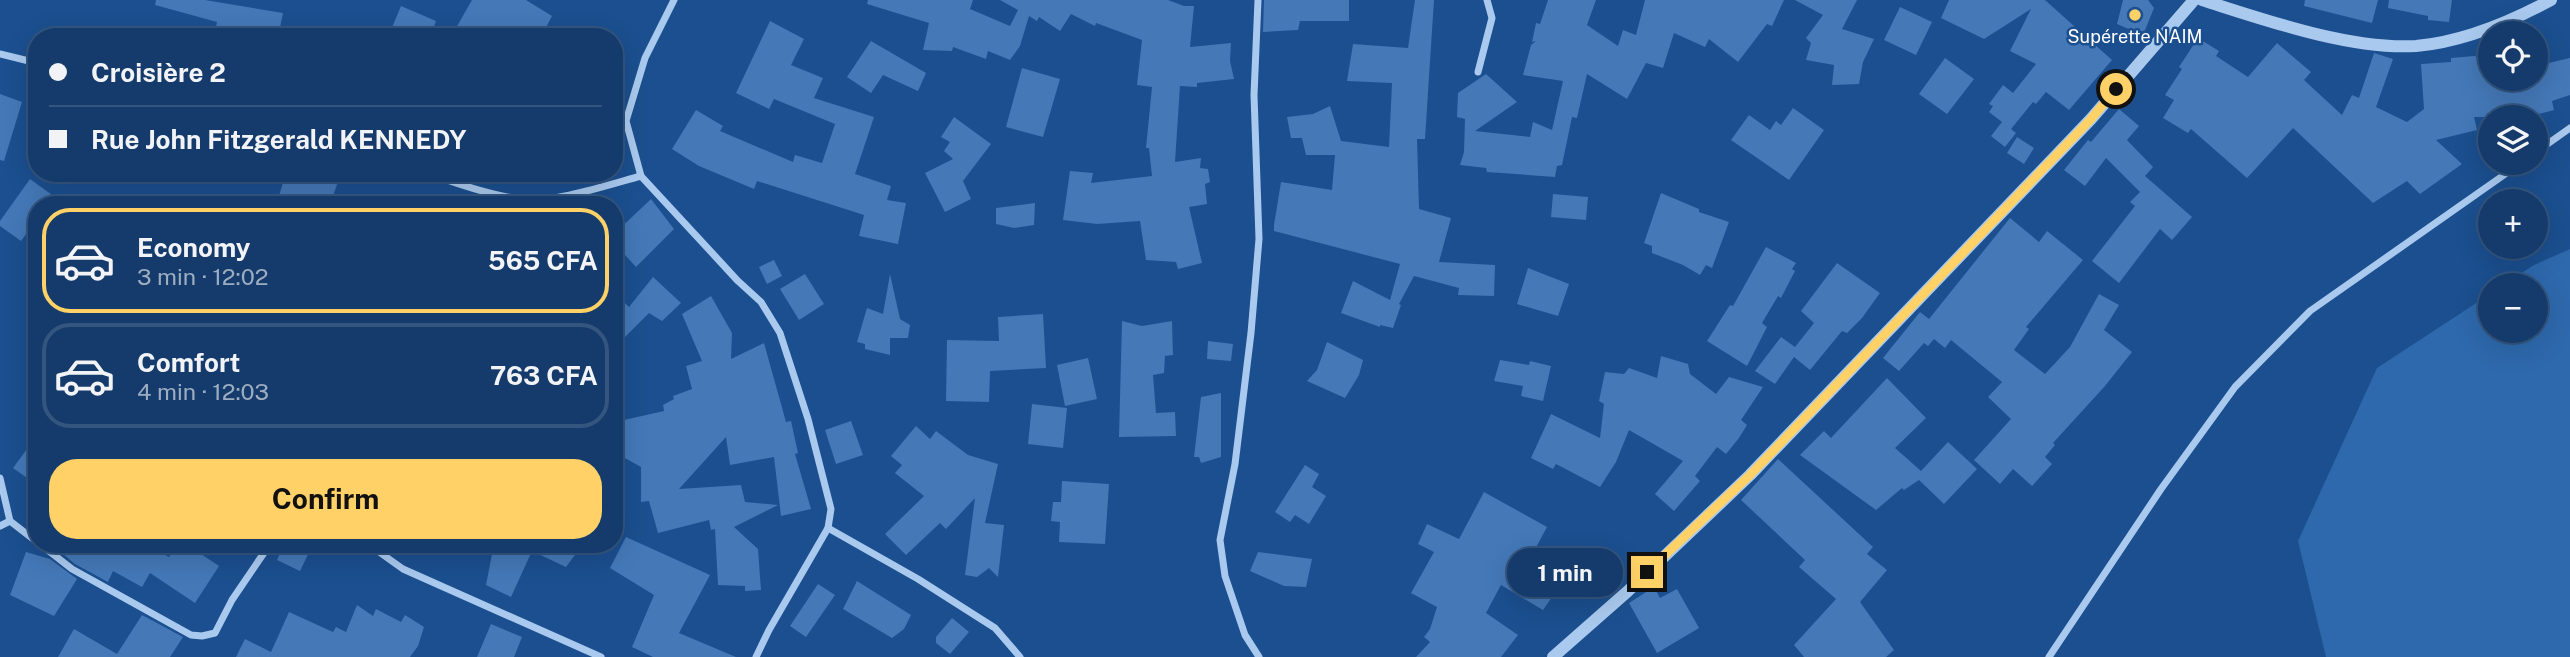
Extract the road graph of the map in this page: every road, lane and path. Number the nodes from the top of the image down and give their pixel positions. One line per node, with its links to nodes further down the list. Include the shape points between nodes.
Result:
1 (674, 0): 13 (street, via 645,58 626,121)
2 (1258, 0): 30 (street, via 1254,95 1259,239 1235,464 1220,540 1228,587 1245,635)
3 (1487, 0): 9 (street, via 1492,18)
4 (2194, 0): 31 (street, via 2091,119 1750,475)
5 (2203, 0): 6 (street, via 2341,39 2405,46 2466,37)
6 (2551, 0)
7 (0, 54): 8 (street)
8 (28, 62)
9 (1478, 72)
10 (2570, 128): 11 (street)
11 (2548, 144)
12 (2504, 175): 32 (street, via 2310,311 2235,387)
13 (641, 176): 14 (street); 22 (street, via 761,302 780,333 831,509)
14 (623, 181)
15 (452, 182): 17 (street)
16 (619, 182): 18 (street)
17 (502, 196)
18 (561, 196)
19 (0, 478): 20 (street)
20 (10, 522): 21 (street); 23 (street)
21 (0, 526)
22 (828, 528): 28 (street); 29 (street, via 995,628)
23 (28, 536)
24 (51, 553): 25 (street, via 191,635 202,636 215,634)
25 (264, 553)
26 (381, 553): 27 (street, via 403,569)
27 (601, 657)
28 (757, 657)
29 (1020, 657)
30 (1259, 657)
31 (1553, 657)
32 (2049, 657)

